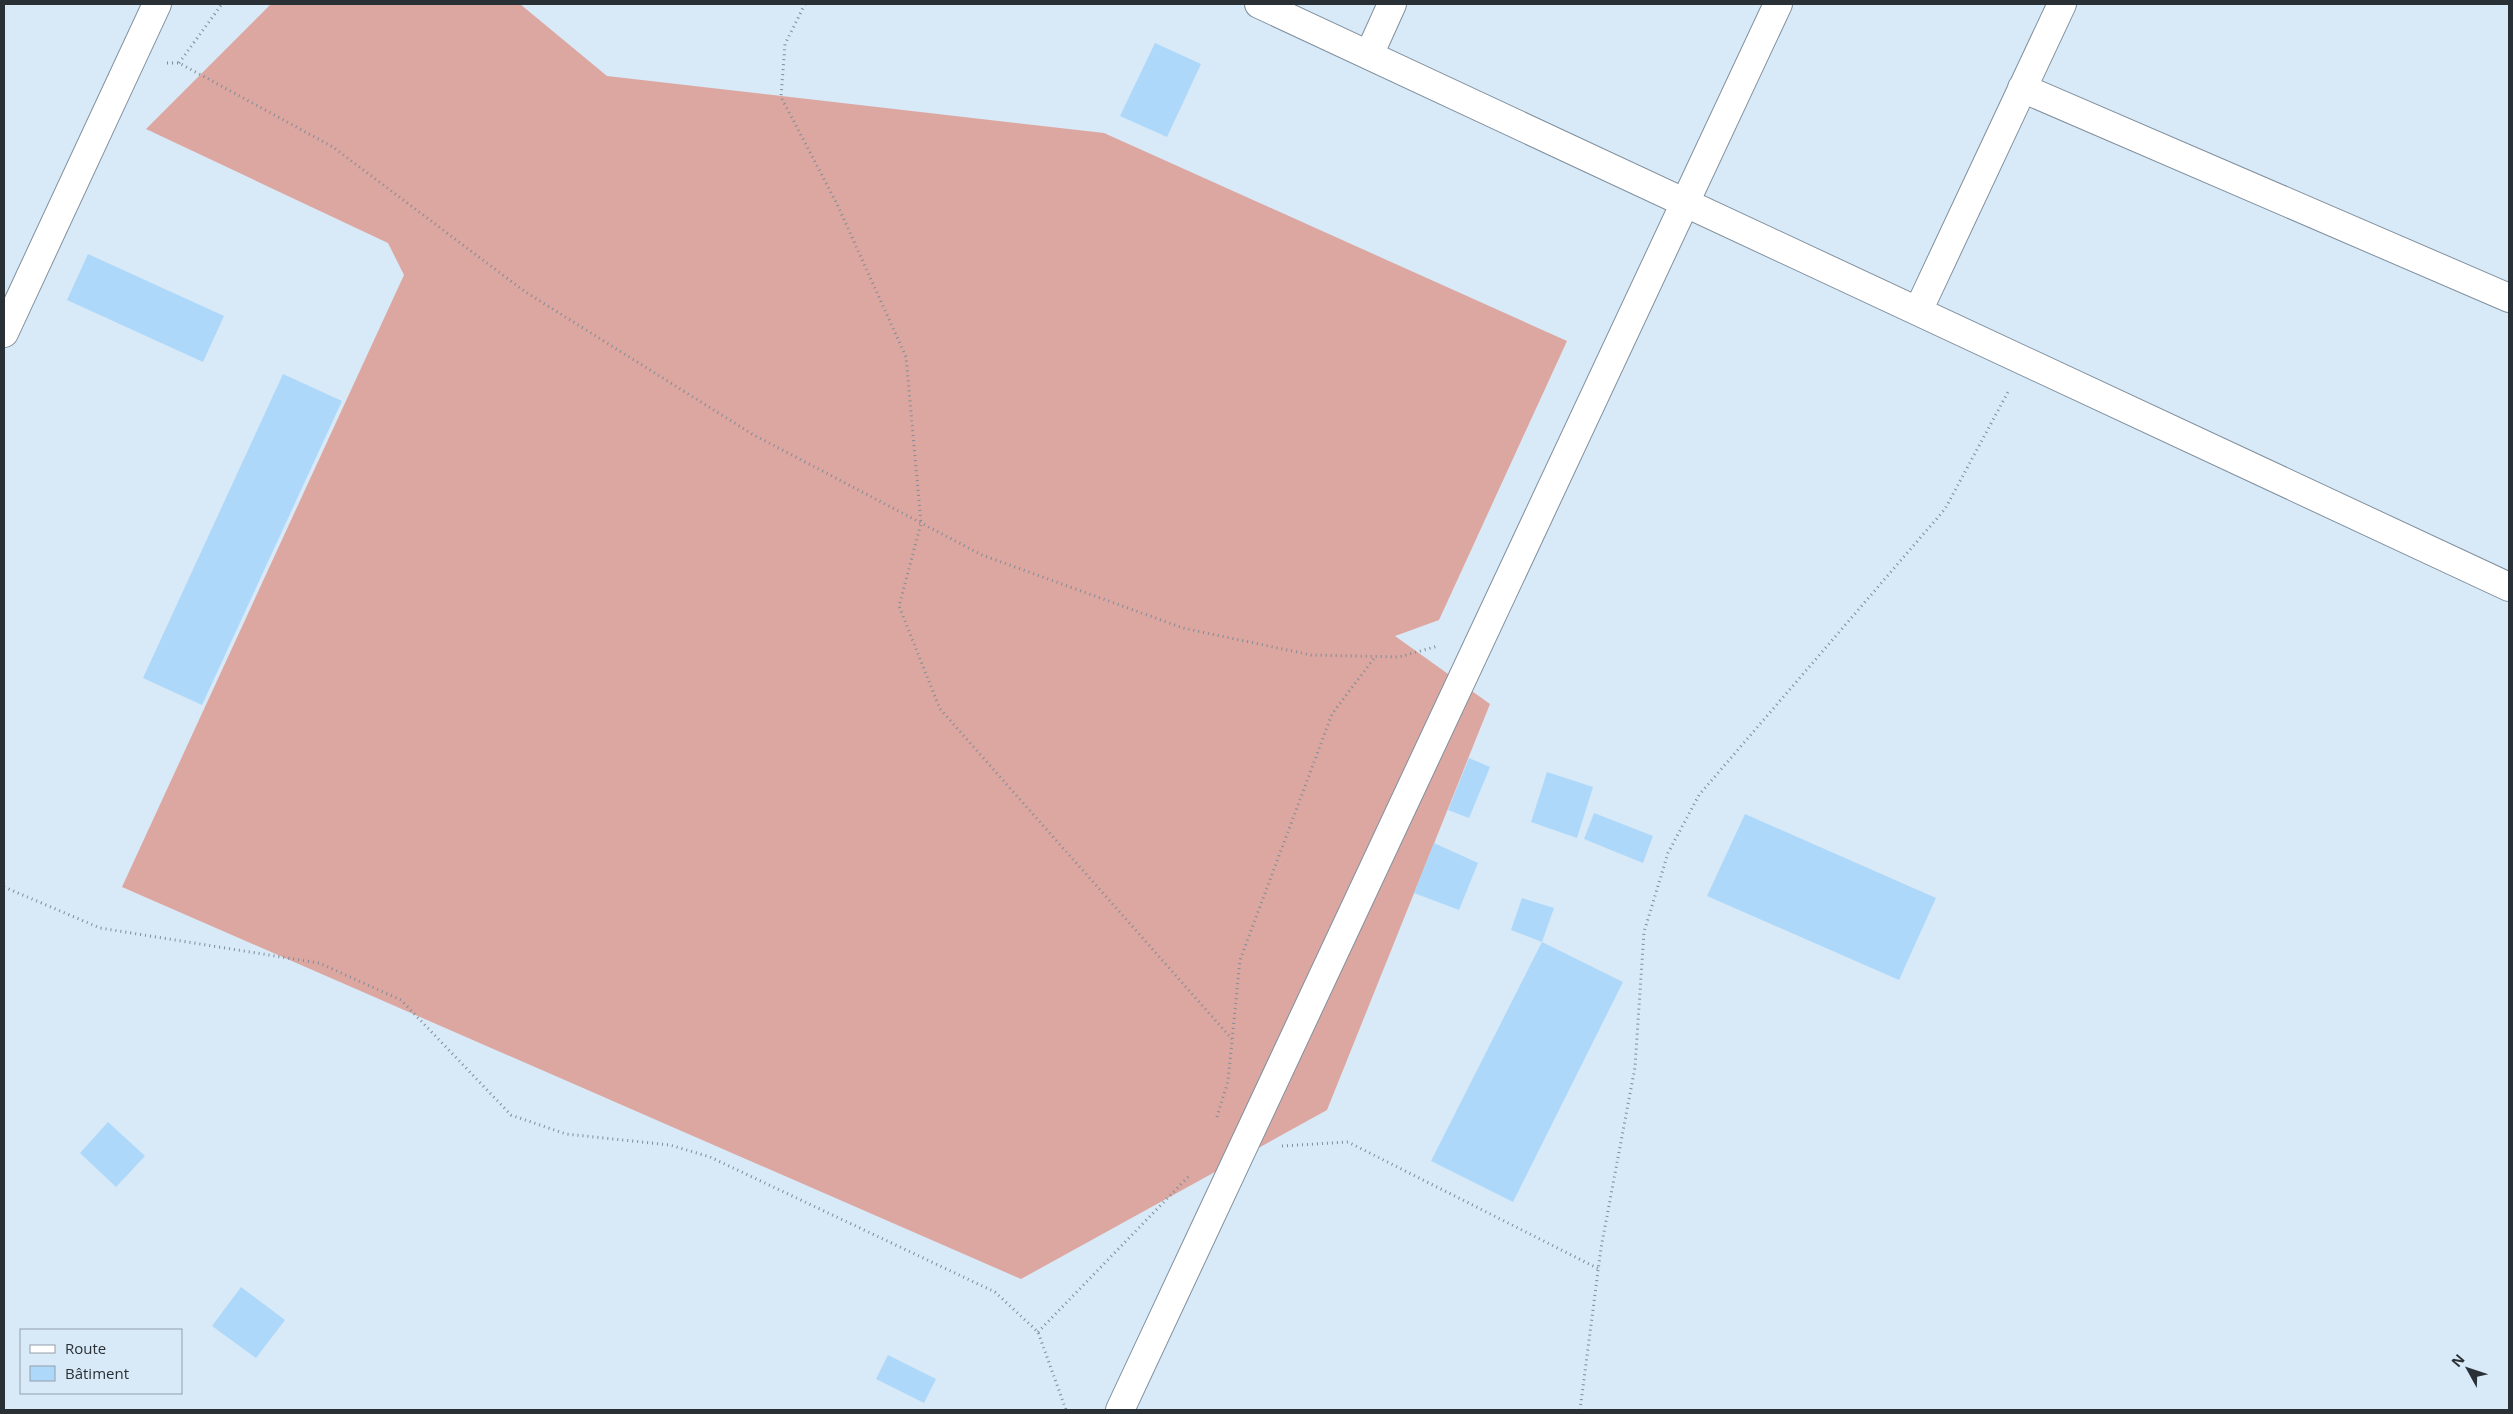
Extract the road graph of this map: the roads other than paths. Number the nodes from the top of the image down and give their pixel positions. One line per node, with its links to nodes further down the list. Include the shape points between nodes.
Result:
1 (156, 4): 11 (street)
2 (1259, 4): 6 (street)
3 (1392, 4): 6 (street)
4 (1778, 4): 8 (street)
5 (2062, 4): 7 (street)
6 (1369, 55): 8 (street)
7 (2022, 88): 9 (street); 10 (street)
8 (1685, 202): 10 (street); 13 (street)
9 (2509, 298)
10 (1918, 311): 12 (street)
11 (4, 333)
12 (2509, 587)
13 (1120, 1410)

